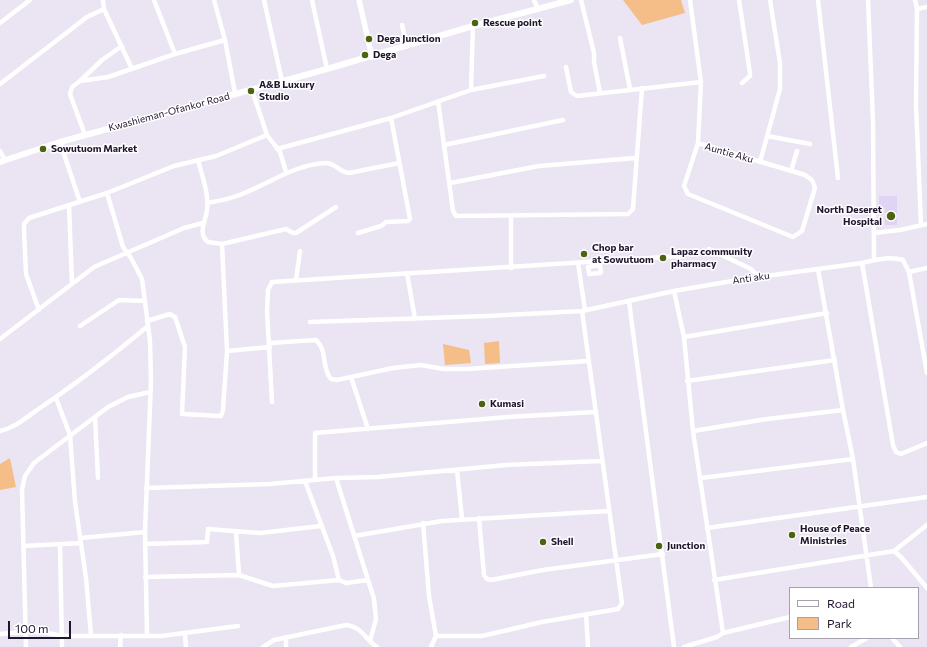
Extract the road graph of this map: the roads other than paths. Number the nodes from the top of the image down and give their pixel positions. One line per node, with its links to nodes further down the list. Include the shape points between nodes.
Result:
1 (30, 0): 21 (street)
2 (103, 0): 18 (street)
3 (154, 0): 28 (street)
4 (214, 0): 25 (street)
5 (264, 0): 35 (street)
6 (312, 0): 32 (street)
7 (359, 0): 29 (street)
8 (534, 0): 19 (street)
9 (570, 0): 19 (main road, Kwashieman-Ofankor Road)
10 (581, 0): 43 (street, via 594,53)
11 (690, 0): 36 (street)
12 (739, 0): 37 (street, via 750,73)
13 (770, 0): 50 (street, via 780,63 780,89)
14 (818, 0): 65 (street)
15 (868, 0): 76 (street)
16 (915, 0): 20 (street)
17 (927, 7): 20 (street)
18 (104, 9): 26 (street); 38 (street, via 87,17)
19 (538, 9): 23 (main road, Kwashieman-Ofankor Road)
20 (917, 9): 74 (street, via 916,105)
21 (0, 23)
22 (402, 25): 27 (street)
23 (473, 26): 27 (main road, Kwashieman-Ofankor Road); 42 (street)
24 (620, 38): 40 (street)
25 (226, 40): 28 (street); 44 (street)
26 (122, 46): 31 (street); 34 (street, via 102,60)
27 (407, 46): 29 (main road, Kwashieman-Ofankor Road)
28 (175, 54): 31 (street)
29 (372, 57): 32 (main road, Kwashieman-Ofankor Road)
30 (566, 67): 43 (street, via 573,94 577,96)
31 (132, 69): 34 (street, via 108,77)
32 (328, 69): 35 (main road, Kwashieman-Ofankor Road)
33 (544, 76): 42 (street)
34 (80, 81): 48 (street, via 72,87 71,98)
35 (282, 81): 41 (main road, Kwashieman-Ofankor Road)
36 (701, 82): 39 (street); 52 (street)
37 (742, 82)
38 (0, 84)
39 (642, 88): 40 (street); 58 (street)
40 (630, 89): 43 (street)
41 (252, 90): 44 (main road, Kwashieman-Ofankor Road); 49 (street)
42 (471, 90): 45 (street)
43 (600, 93)
44 (235, 94): 48 (main road, Kwashieman-Ofankor Road)
45 (438, 101): 46 (street); 54 (street)
46 (391, 118): 55 (street); 62 (street)
47 (563, 120): 54 (street)
48 (85, 135): 51 (main road, Kwashieman-Ofankor Road)
49 (267, 135): 55 (street); 59 (street, via 216,156)
50 (767, 136): 53 (street); 61 (street)
51 (60, 142): 60 (main road, Kwashieman-Ofankor Road); 68 (street)
52 (698, 144): 61 (street, Auntie Aku); 63 (street, Auntie Aku, via 684,186 688,194 794,237 802,231 814,188 812,180)
53 (810, 144)
54 (444, 145): 66 (street)
55 (278, 149): 64 (street)
56 (0, 151): 60 (street)
57 (797, 151): 63 (street)
58 (635, 158): 66 (street, via 539,166); 72 (street, via 633,210 630,214)
59 (198, 160): 67 (street, via 174,166); 69 (street)
60 (2, 161)
61 (760, 162): 63 (street, Auntie Aku)
62 (399, 163): 64 (street, via 349,173 342,172 331,163); 77 (street, via 410,219 386,222)
63 (791, 170)
64 (286, 172): 69 (street, via 243,194)
65 (838, 178)
66 (450, 183): 72 (street, via 453,211 456,216)
67 (107, 193): 68 (street); 81 (street)
68 (80, 202): 70 (street)
69 (207, 203): 73 (street)
70 (69, 205): 93 (street); 97 (street, via 33,216 24,224 26,274)
71 (336, 207): 78 (street, via 296,233 286,228)
72 (511, 216): 86 (street)
73 (203, 223): 78 (street, via 206,241); 81 (street, via 193,224)
74 (921, 224): 75 (street); 76 (street, via 900,230)
75 (927, 224)
76 (874, 232): 83 (street)
77 (358, 233)
78 (222, 244): 107 (street)
79 (709, 249): 91 (street, via 751,269)
80 (300, 251): 92 (street)
81 (126, 253): 93 (street, via 94,268); 95 (street, via 142,278)
82 (681, 256): 84 (street)
83 (874, 259): 85 (street, Anti aku); 89 (street, via 904,260)
84 (578, 263): 86 (street); 98 (street)
85 (862, 263): 88 (street, Anti aku); 123 (street, via 893,445 896,452 901,454)
86 (511, 268): 90 (street)
87 (927, 268): 89 (street)
88 (818, 269): 91 (street, Anti aku); 99 (street)
89 (909, 272): 110 (street)
90 (407, 273): 92 (street); 100 (street)
91 (759, 277): 94 (street, Anti aku)
92 (296, 280): 106 (street, via 272,282 269,286 267,311)
93 (72, 284): 97 (street)
94 (674, 291): 96 (street, Anti aku); 104 (street)
95 (145, 301): 102 (street); 103 (street, via 119,300)
96 (629, 301): 98 (street, Anti aku); 150 (street)
97 (39, 310): 105 (street)
98 (584, 310): 100 (street, Anti aku); 109 (street)
99 (827, 313): 104 (street); 108 (street)
100 (415, 319): 101 (street, Anti aku)
101 (310, 322)
102 (148, 323): 107 (street, via 170,314 175,317 185,347 181,410 183,415 218,417 223,414); 113 (street, via 151,357); 114 (street, via 96,369)
103 (80, 326)
104 (684, 337): 112 (street)
105 (0, 339)
106 (270, 345): 107 (street); 111 (street, via 316,340 323,348 327,374 331,379); 115 (street)
107 (227, 351)
108 (835, 360): 112 (street); 116 (street)
109 (589, 361): 111 (street, via 467,369 421,364); 117 (street)
110 (927, 373)
111 (352, 377): 119 (street)
112 (687, 382): 121 (street)
113 (150, 392): 118 (street, via 116,402); 132 (street)
114 (56, 398): 120 (street, via 12,427); 122 (street)
115 (272, 402)
116 (843, 410): 121 (street); 124 (street)
117 (595, 412): 119 (street); 125 (street)
118 (95, 417): 122 (street); 127 (street)
119 (368, 429): 130 (street, via 315,433)
120 (0, 431)
121 (693, 431): 129 (street)
122 (70, 435): 145 (street); 148 (street, via 34,463 25,476 22,490)
123 (927, 443)
124 (853, 459): 129 (street); 134 (street)
125 (601, 461): 126 (street); 135 (street)
126 (457, 470): 128 (street); 137 (street)
127 (98, 478)
128 (336, 478): 130 (street); 144 (street)
129 (700, 478): 141 (street)
130 (315, 480): 131 (street)
131 (305, 481): 132 (street); 140 (street)
132 (146, 488): 142 (street)
133 (927, 497): 134 (street)
134 (860, 507): 141 (street); 151 (street)
135 (608, 511): 136 (street); 152 (street)
136 (480, 518): 137 (street); 152 (street, via 484,575 487,579)
137 (462, 519): 138 (street)
138 (423, 523): 144 (street); 171 (street, via 429,596)
139 (927, 525): 149 (street)
140 (321, 526): 143 (street, via 260,533); 155 (street)
141 (707, 528): 157 (street)
142 (145, 532): 145 (street); 147 (street)
143 (236, 532): 147 (street, via 208,529 207,542); 153 (street)
144 (354, 536): 156 (street)
145 (80, 541): 146 (street); 167 (street)
146 (60, 544): 148 (street); 170 (street)
147 (145, 544): 154 (street)
148 (24, 546): 163 (street)
149 (894, 551): 151 (street); 158 (street)
150 (663, 554): 152 (street); 185 (street)
151 (865, 556): 157 (street); 159 (street)
152 (616, 561): 160 (street, via 621,607)
153 (239, 575): 154 (street); 155 (street, via 273,586)
154 (146, 577): 169 (street)
155 (339, 580): 156 (street, via 346,583)
156 (368, 580): 175 (street, via 376,612)
157 (714, 580): 164 (street)
158 (926, 586)
159 (871, 587)
160 (586, 614): 171 (street, via 482,636); 184 (street)
161 (789, 616): 164 (street)
162 (238, 626): 166 (street)
163 (26, 632): 165 (street); 170 (street); 176 (street)
164 (723, 633): 186 (street)
165 (0, 634)
166 (185, 634): 169 (street); 179 (street)
167 (90, 635): 168 (street); 170 (street)
168 (121, 635): 169 (street); 178 (street)
169 (147, 635)
170 (62, 636): 177 (street)
171 (436, 636): 183 (street)
172 (286, 637): 175 (street, via 353,626); 180 (street, via 274,640); 181 (street)
173 (865, 639): 187 (street)
174 (893, 639): 188 (street)
175 (370, 641): 182 (street)
176 (26, 647)
177 (62, 647)
178 (120, 647)
179 (186, 647)
180 (263, 647)
181 (286, 647)
182 (377, 647)
183 (430, 647)
184 (588, 647)
185 (674, 647)
186 (684, 647)
187 (851, 647)
188 (900, 647)

